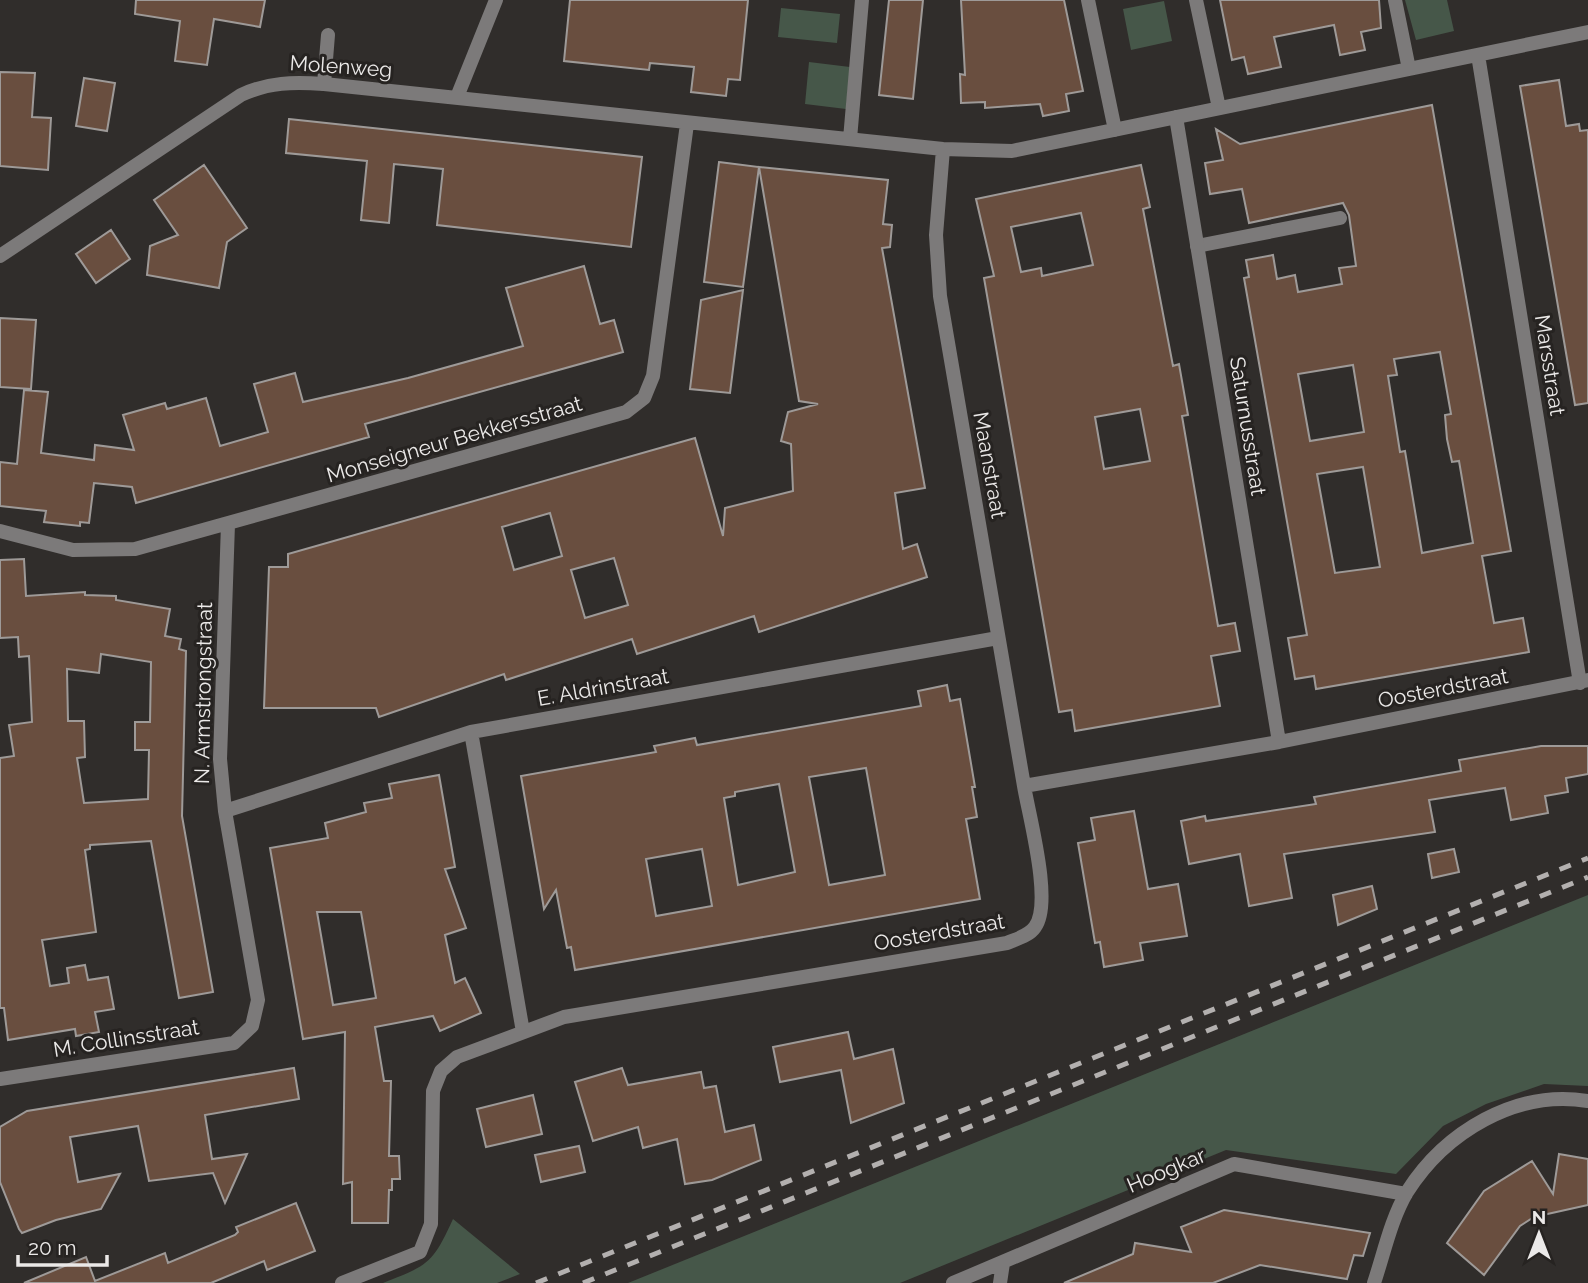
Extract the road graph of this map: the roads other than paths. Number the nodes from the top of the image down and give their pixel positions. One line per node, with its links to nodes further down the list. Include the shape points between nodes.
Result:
1 (496, 0): 11 (street)
2 (862, 0): 16 (street)
3 (1088, 0): 15 (street)
4 (1196, 0): 12 (street)
5 (1395, 0): 9 (street)
6 (1588, 32): 8 (street, Molenweg)
7 (328, 35): 10 (street)
8 (1478, 55): 9 (street, Molenweg); 24 (street, Marsstraat)
9 (1409, 69): 12 (street, Molenweg)
10 (324, 84): 11 (street, Molenweg); 20 (street, Molenweg, via 276,83 241,95)
11 (457, 97): 14 (street, Molenweg)
12 (1219, 108): 13 (street, Molenweg)
13 (1176, 117): 15 (street, Molenweg); 19 (street, Saturnusstraat)
14 (687, 124): 16 (street, Molenweg); 21 (street, Monseigneur Bekkersstraat, via 653,376 644,398 626,412)
15 (1115, 130): 17 (street, Molenweg, via 1012,151)
16 (850, 139): 17 (street, Molenweg)
17 (943, 149): 23 (street, Maanstraat, via 936,235 940,296)
18 (1340, 218): 19 (street)
19 (1197, 246): 26 (street, Saturnusstraat)
20 (0, 256)
21 (228, 524): 22 (street, Monseigneur Bekkersstraat, via 135,549 73,550); 28 (street, N. Armstrongstraat, via 220,760)
22 (0, 531)
23 (998, 638): 25 (street, E. Aldrinstraat); 27 (street, Maanstraat)
24 (1584, 681): 26 (street, Oosterdstraat)
25 (471, 732): 28 (street, E. Aldrinstraat); 30 (street)
26 (1279, 742): 27 (street, Oosterdstraat)
27 (1024, 786): 30 (street, Oosterdstraat, via 1042,894 1035,927 1024,936 1007,943 564,1017)
28 (225, 811): 29 (street, N. Armstrongstraat, via 258,1000)
29 (252, 1026): 31 (street, M. Collinsstraat, via 234,1042)
30 (523, 1032): 35 (street, Oosterdstraat, via 457,1057 441,1071 433,1091 431,1224 420,1252)
31 (0, 1079)
32 (1588, 1101): 33 (street, via 1529,1101 1485,1119 1447,1145)
33 (1406, 1194): 34 (street, Hoogkar, via 1234,1164); 38 (street)
34 (1003, 1263): 36 (street, Hoogkar); 37 (street)
35 (342, 1283)
36 (953, 1283)
37 (1000, 1283)
38 (1374, 1283)

